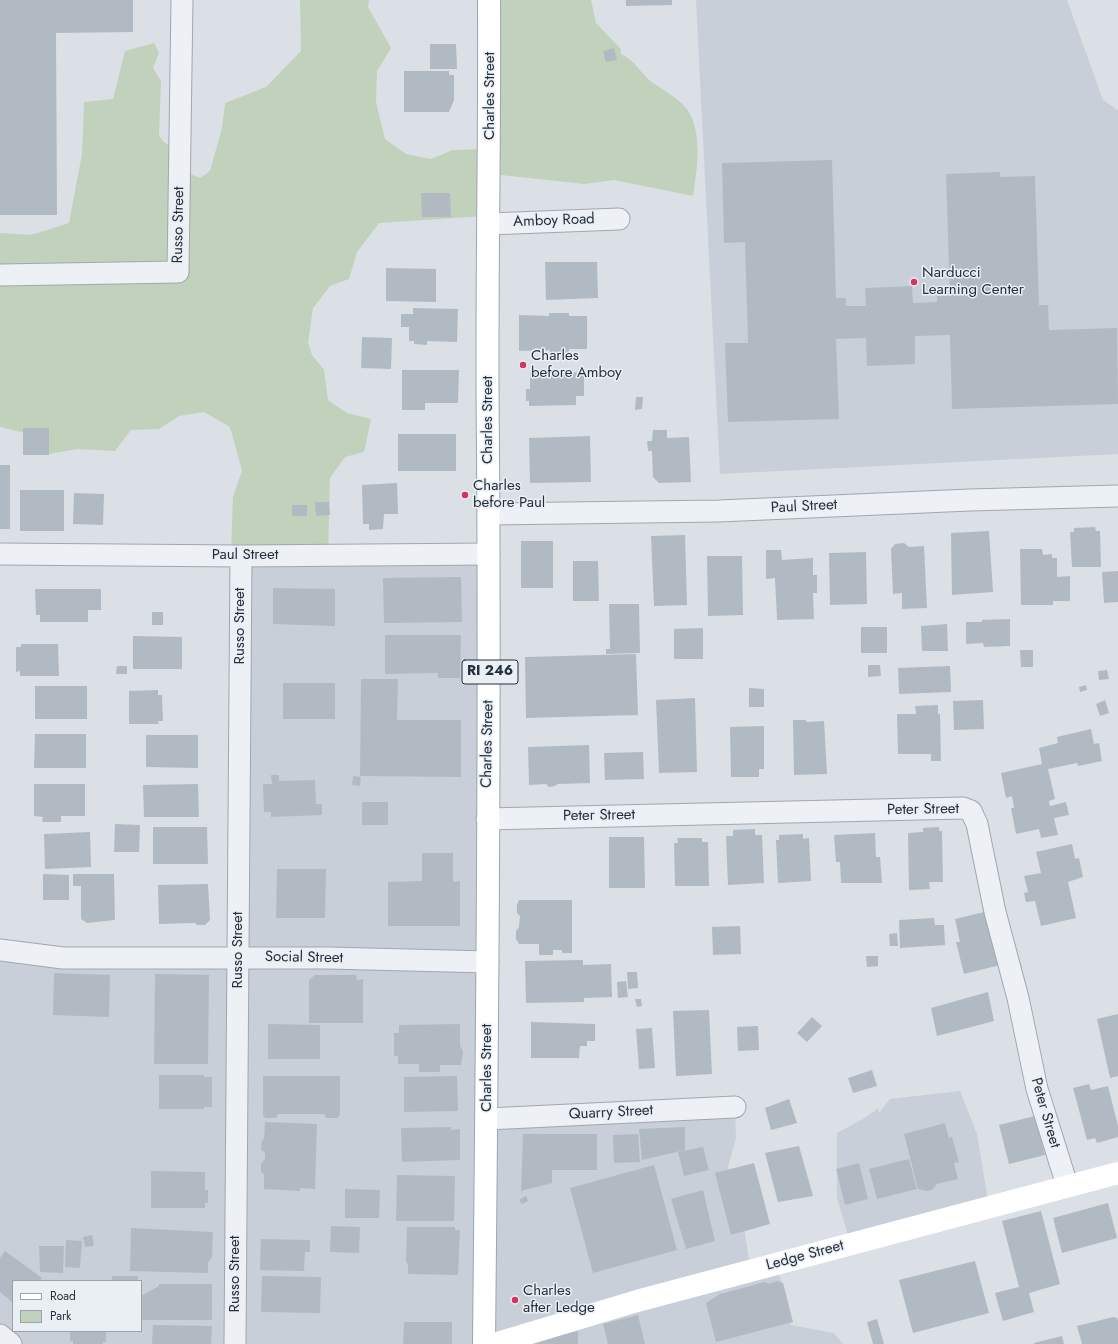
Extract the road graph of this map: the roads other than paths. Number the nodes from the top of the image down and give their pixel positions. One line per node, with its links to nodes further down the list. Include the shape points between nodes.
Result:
1 (182, 0): 5 (street, Russo Street, via 178,272)
2 (489, 0): 4 (main road, Charles Street / RI 246)
3 (618, 219): 4 (street, Amboy Road)
4 (489, 224): 7 (main road, Charles Street / RI 246)
5 (0, 275)
6 (1118, 496): 7 (street, Paul Street, via 719,511)
7 (489, 514): 9 (main road, Charles Street / RI 246)
8 (0, 554): 10 (street, Paul Street)
9 (489, 554): 10 (street, Paul Street); 11 (main road, Charles Street / RI 246)
10 (241, 556): 13 (street, Russo Street)
11 (487, 819): 14 (main road, Charles Street / RI 246); 18 (street, Peter Street, via 963,808 971,811 977,824 1037,1088)
12 (0, 950): 13 (street, Social Street, via 63,958)
13 (238, 957): 14 (street, Social Street); 21 (street, Russo Street)
14 (488, 962): 16 (main road, Charles Street / RI 246)
15 (735, 1107): 16 (street, Quarry Street)
16 (487, 1119): 22 (main road, Charles Street / RI 246)
17 (1118, 1173): 18 (main road, Ledge Street)
18 (1067, 1185): 23 (main road, Ledge Street, via 645,1299)
19 (0, 1335): 20 (street)
20 (11, 1344)
21 (235, 1344)
22 (484, 1344)
23 (494, 1344)

